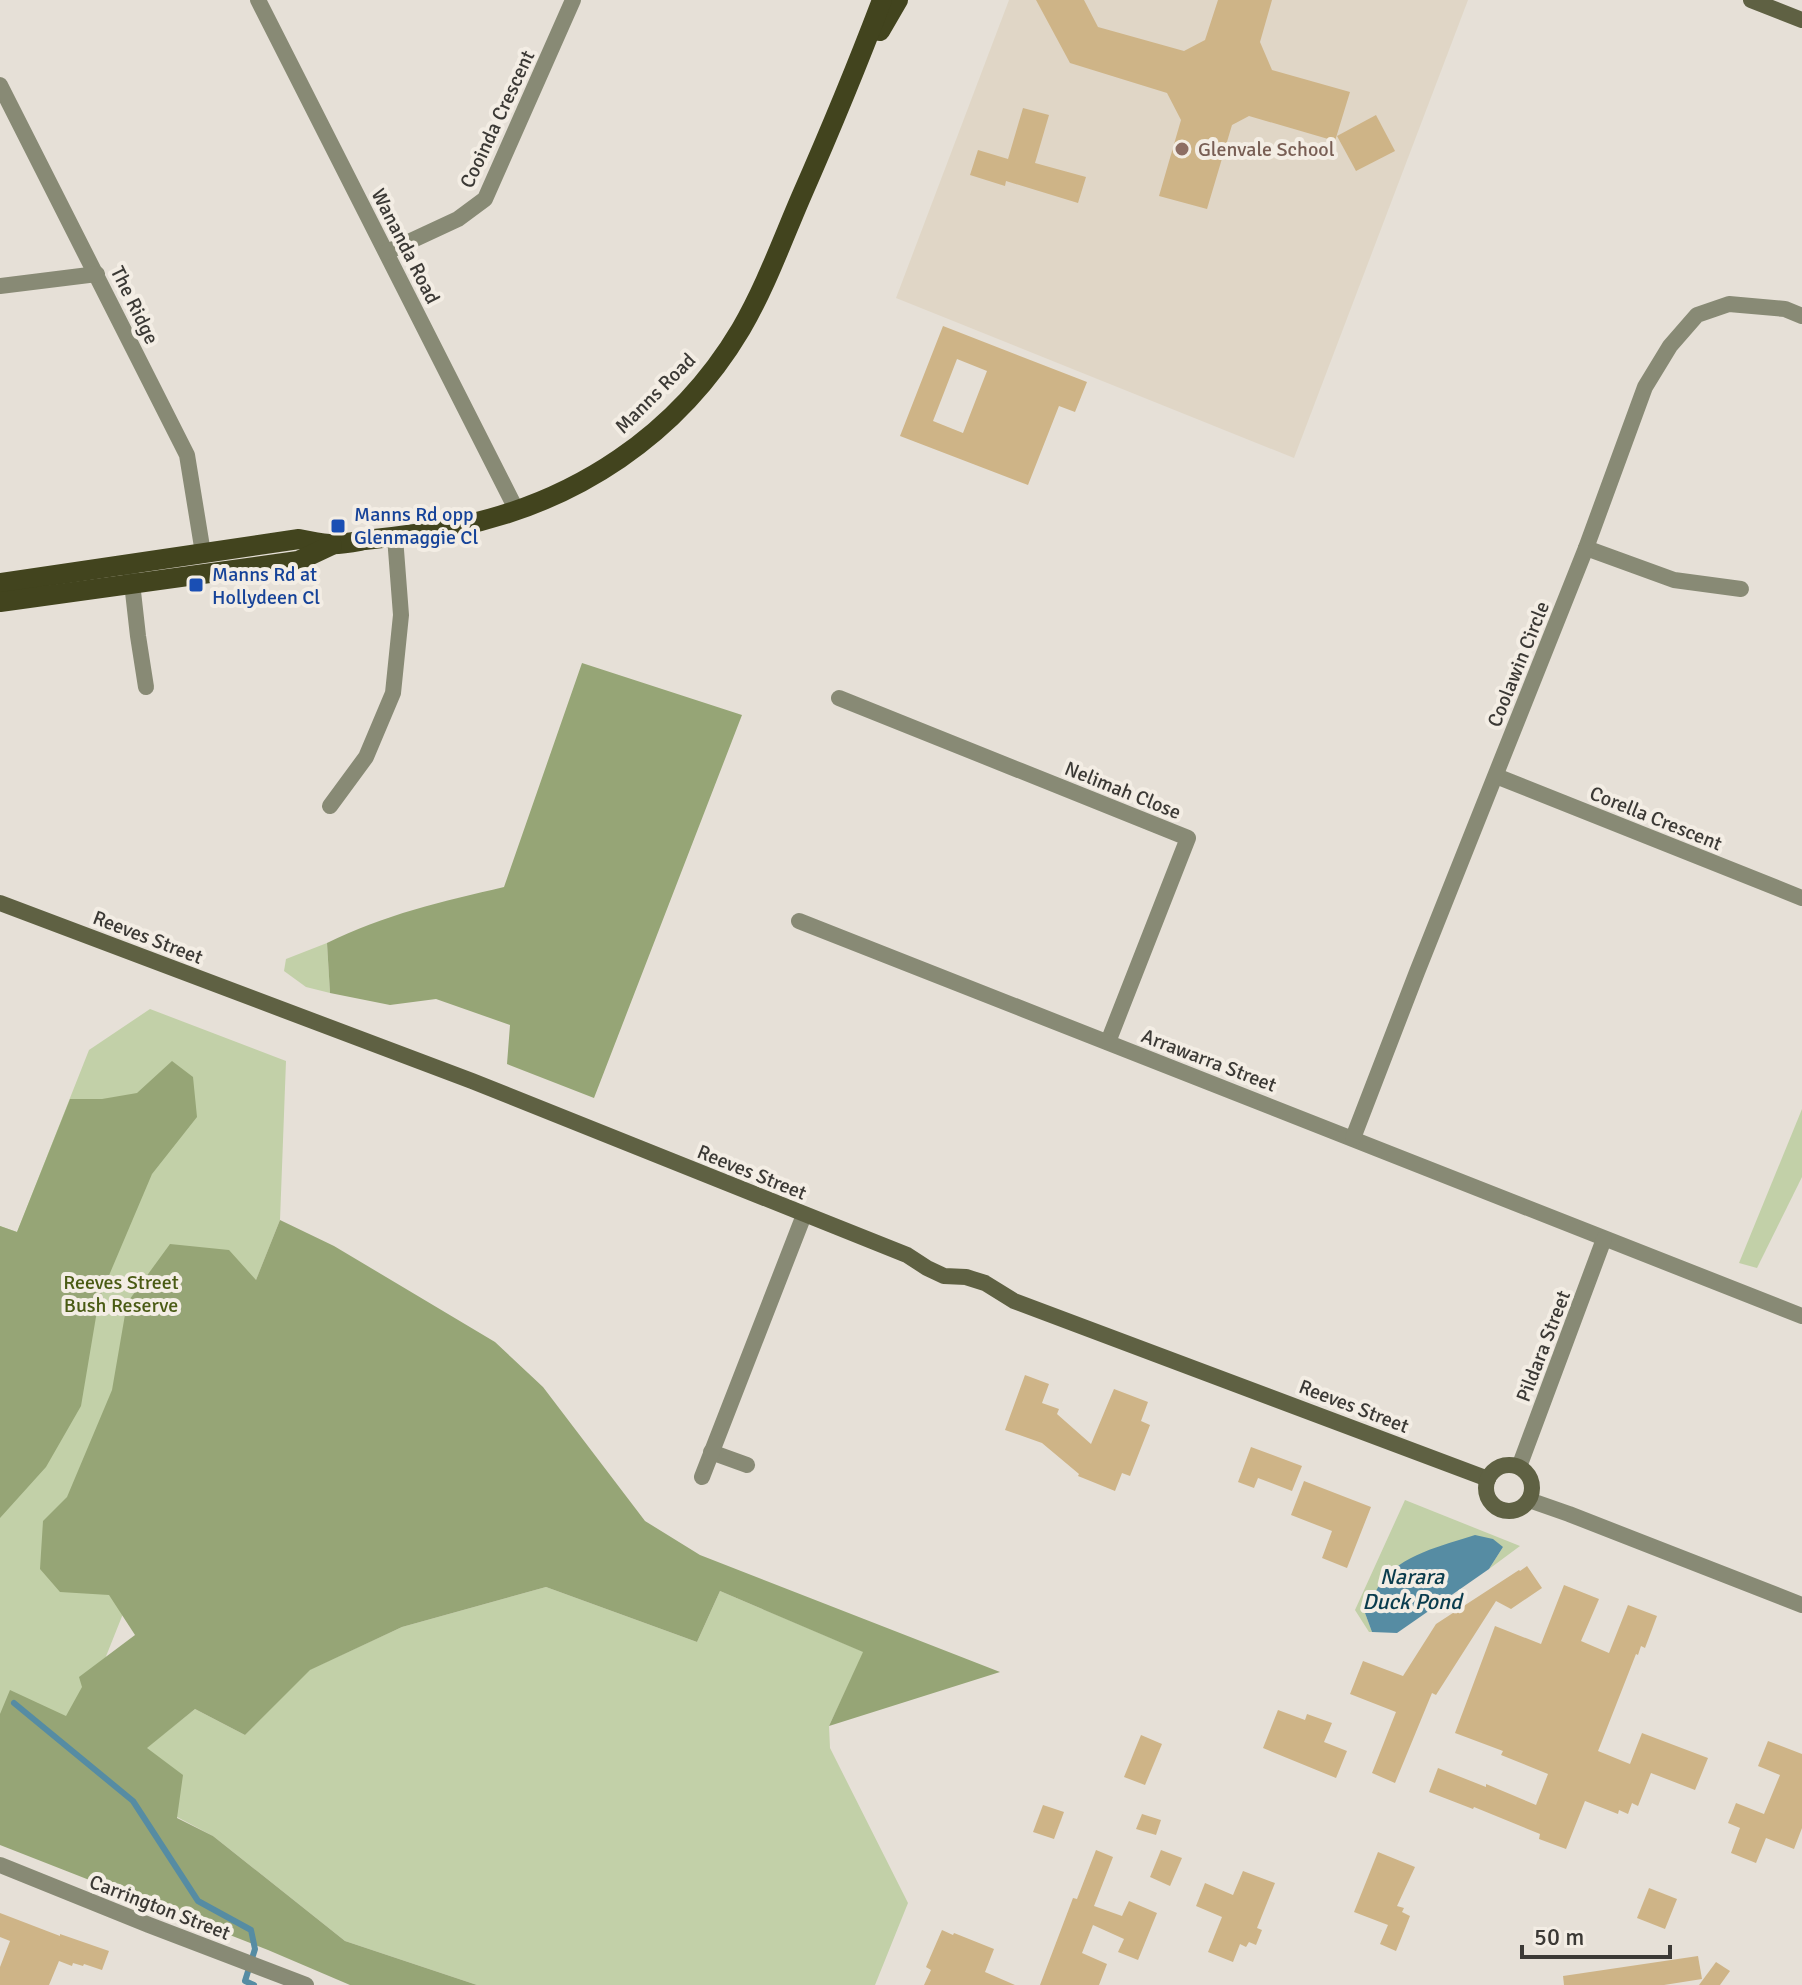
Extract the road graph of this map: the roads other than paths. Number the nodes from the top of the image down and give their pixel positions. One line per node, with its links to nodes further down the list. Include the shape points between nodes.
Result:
1 (258, 0): 9 (street, Wananda Road)
2 (573, 0): 9 (street, Cooinda Crescent, via 485,199 458,219)
3 (882, 0): 7 (main road, Manns Road)
4 (898, 0): 7 (main road, Manns Road)
5 (1751, 0): 6 (street)
6 (1802, 20)
7 (850, 83): 13 (main road, Manns Road, via 755,302 713,370 633,450 562,493)
8 (0, 85): 10 (street, The Ridge)
9 (387, 252): 13 (street, Wananda Road)
10 (97, 274): 11 (street); 17 (street, The Ridge, via 187,455)
11 (0, 286)
12 (1802, 316): 16 (street, Coolawin Circle, via 1785,309 1729,304 1697,315 1645,387)
13 (517, 511): 14 (main road, Manns Road)
14 (395, 537): 15 (main road, Manns Road); 25 (street, via 401,615 393,693 366,757)
15 (332, 545): 17 (main road, Manns Road, via 299,539); 18 (main road, Manns Road, via 298,561)
16 (1586, 548): 20 (street, via 1674,580); 24 (street, Coolawin Circle)
17 (203, 553): 18 (main road, Manns Road)
18 (130, 574): 19 (main road, Manns Road); 21 (main road, Manns Road); 22 (street)
19 (0, 583)
20 (1741, 589)
21 (0, 602)
22 (146, 687)
23 (839, 698): 29 (street, Nelimah Close, via 1188,838)
24 (1496, 776): 26 (street, Corella Crescent); 30 (street, Coolawin Circle)
25 (330, 806)
26 (1802, 898)
27 (0, 903): 31 (street, Reeves Street, via 472,1081)
28 (799, 921): 29 (street, Arrawarra Street)
29 (1108, 1042): 30 (street, Arrawarra Street)
30 (1353, 1138): 32 (street, Arrawarra Street)
31 (804, 1215): 34 (street); 38 (street, Reeves Street, via 907,1255 944,1276 985,1283 1014,1301)
32 (1604, 1239): 33 (street); 36 (street, Pildara Street)
33 (1802, 1316)
34 (711, 1452): 35 (street); 37 (street)
35 (747, 1465)
36 (1519, 1467): 38 (street, via 1497,1468); 39 (street, via 1530,1477)
37 (702, 1477)
38 (1488, 1479): 39 (street, via 1487,1494 1502,1510 1517,1509)
39 (1529, 1500): 40 (street)
40 (1802, 1605)
41 (0, 1865): 42 (street, Carrington Street)
42 (306, 1985)

